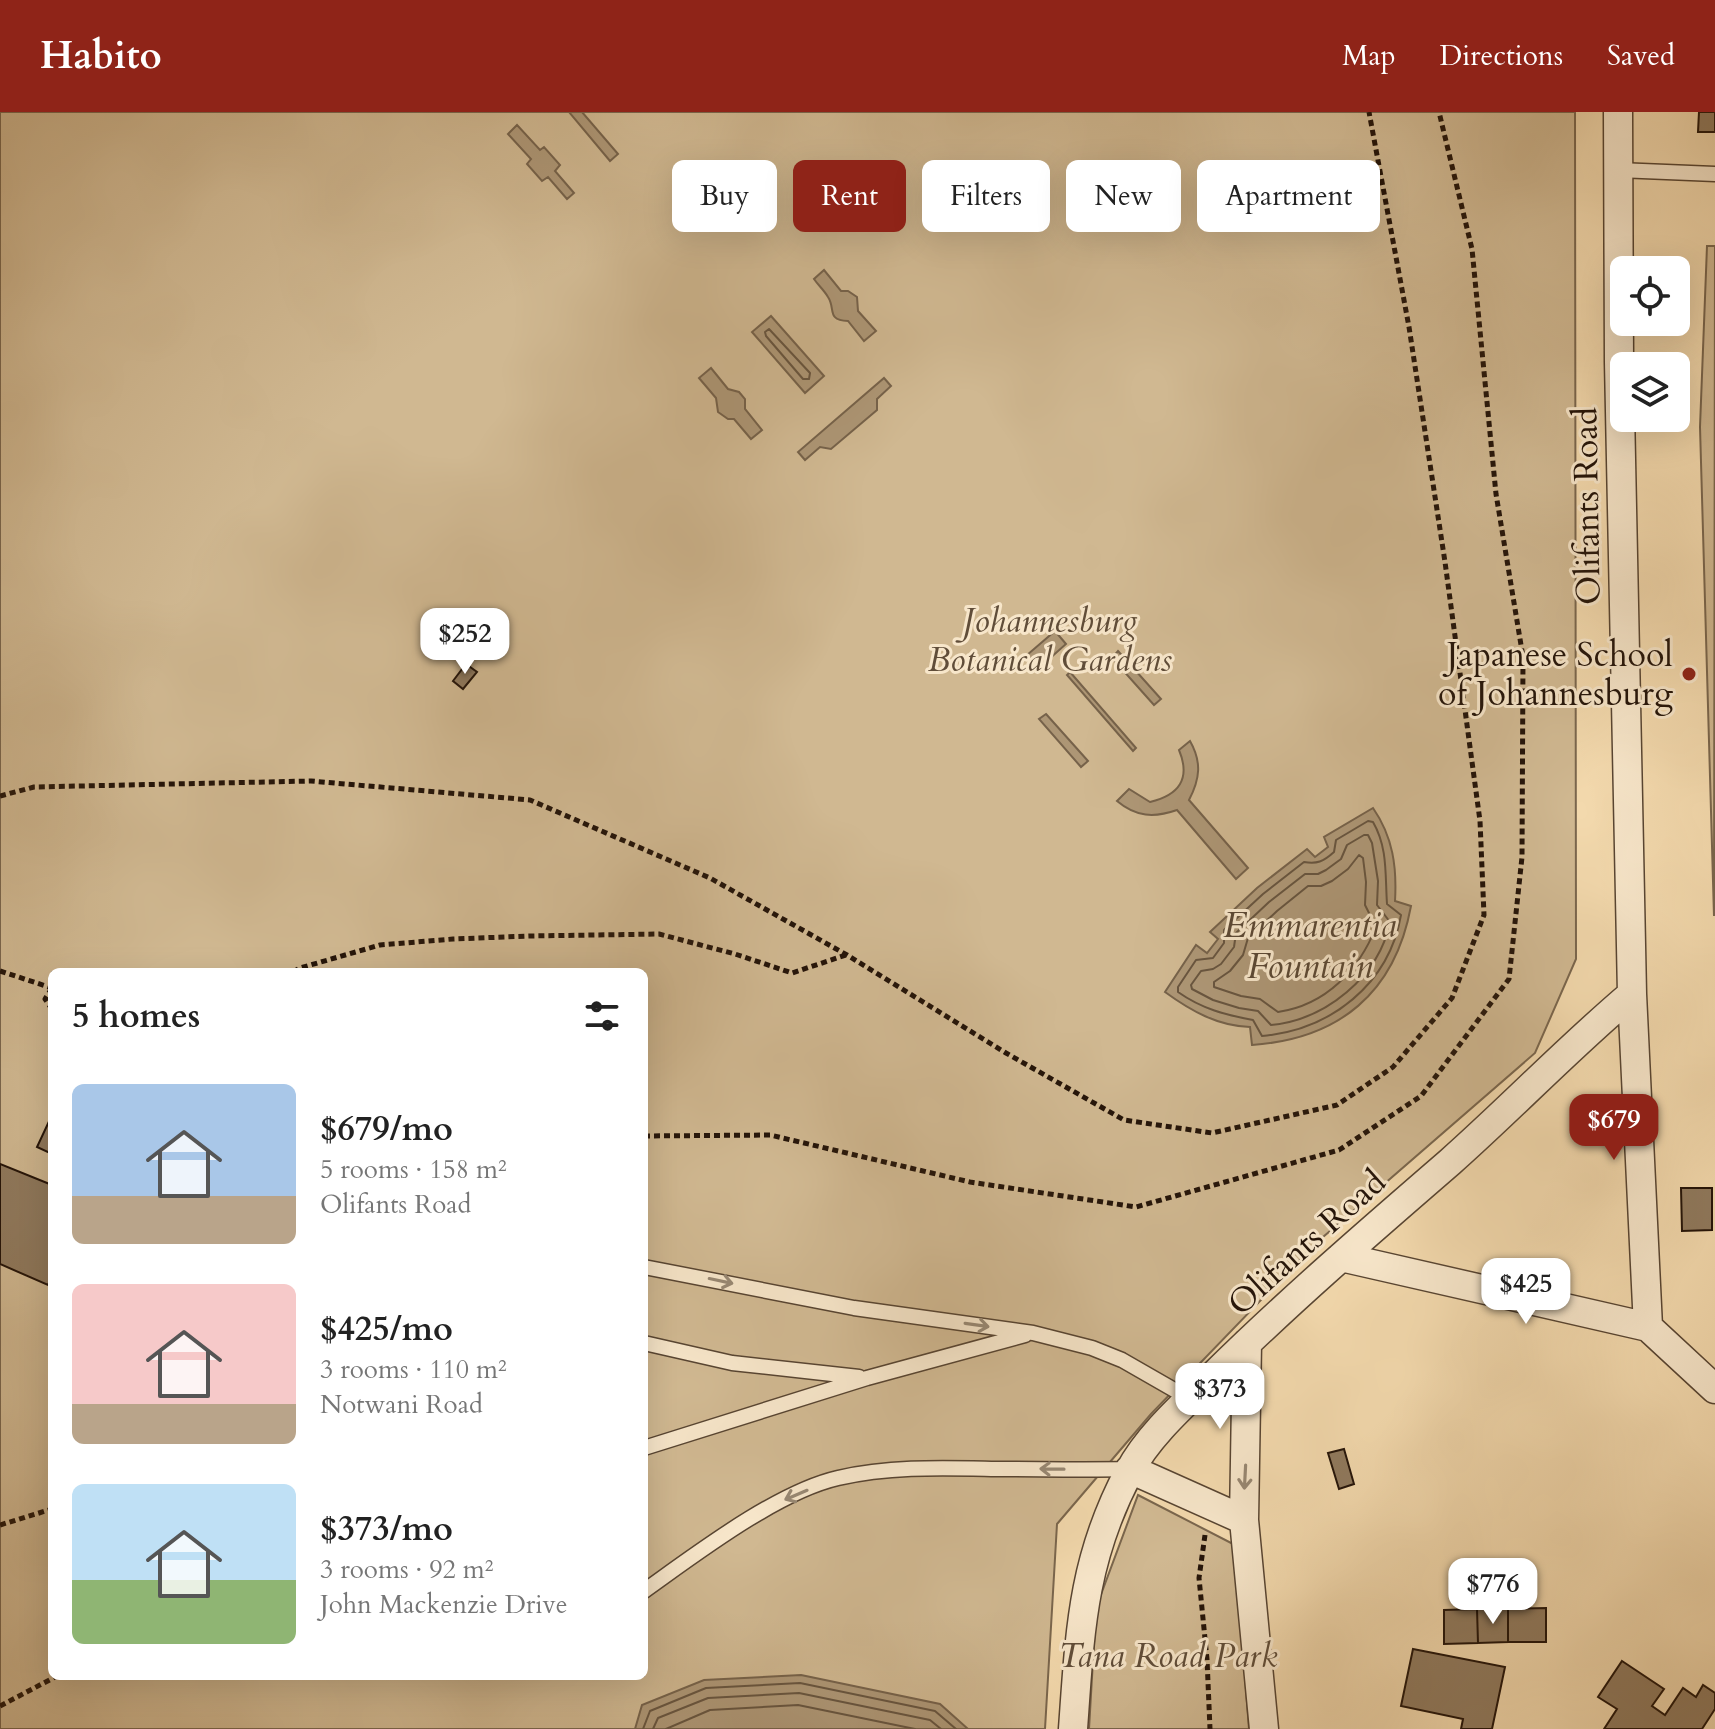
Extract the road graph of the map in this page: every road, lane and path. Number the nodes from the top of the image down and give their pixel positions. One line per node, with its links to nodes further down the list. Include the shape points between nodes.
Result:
1 (1369, 112): 7 (path, via 1411,342 1480,821 1484,915 1452,998 1393,1067 1337,1105 1212,1133 1124,1120)
2 (1439, 112): 12 (path, via 1472,249 1496,494 1523,657 1522,857 1509,979 1421,1096 1339,1150 1136,1207 970,1182 770,1135)
3 (1618, 112): 4 (street, Olifants Road)
4 (1618, 170): 5 (lane); 11 (street, Olifants Road)
5 (1715, 174)
6 (0, 796): 7 (path, via 34,787 311,781 530,800 710,878)
7 (847, 955): 8 (path, via 792,973 659,934 530,936 380,945)
8 (300, 968)
9 (0, 971): 10 (path)
10 (48, 987)
11 (1632, 994): 13 (street, Olifants Road); 15 (street, Olifants Road)
12 (648, 1136)
13 (1341, 1257): 15 (street); 17 (street, Olifants Road)
14 (648, 1268): 16 (lane, one-way to 16, via 854,1308)
15 (1648, 1327): 20 (street)
16 (1033, 1333): 19 (lane); 21 (lane, via 1122,1360)
17 (1247, 1343): 21 (street, Olifants Road); 26 (street, one-way to 26)
18 (648, 1344): 19 (lane, via 732,1363)
19 (867, 1378): 22 (lane)
20 (1715, 1389)
21 (1190, 1399): 23 (street, Olifants Road)
22 (648, 1447)
23 (1130, 1469): 24 (street); 28 (lane, one-way to 28, via 933,1466 836,1478 781,1501); 31 (street, Olifants Road, via 1102,1529 1087,1582)
24 (1209, 1506): 26 (street); 32 (path, via 1199,1578)
25 (48, 1510): 27 (path)
26 (1244, 1520): 33 (street)
27 (0, 1525)
28 (648, 1588)
29 (49, 1680): 30 (path)
30 (0, 1706)
31 (1073, 1729)
32 (1210, 1729)
33 (1264, 1729)

